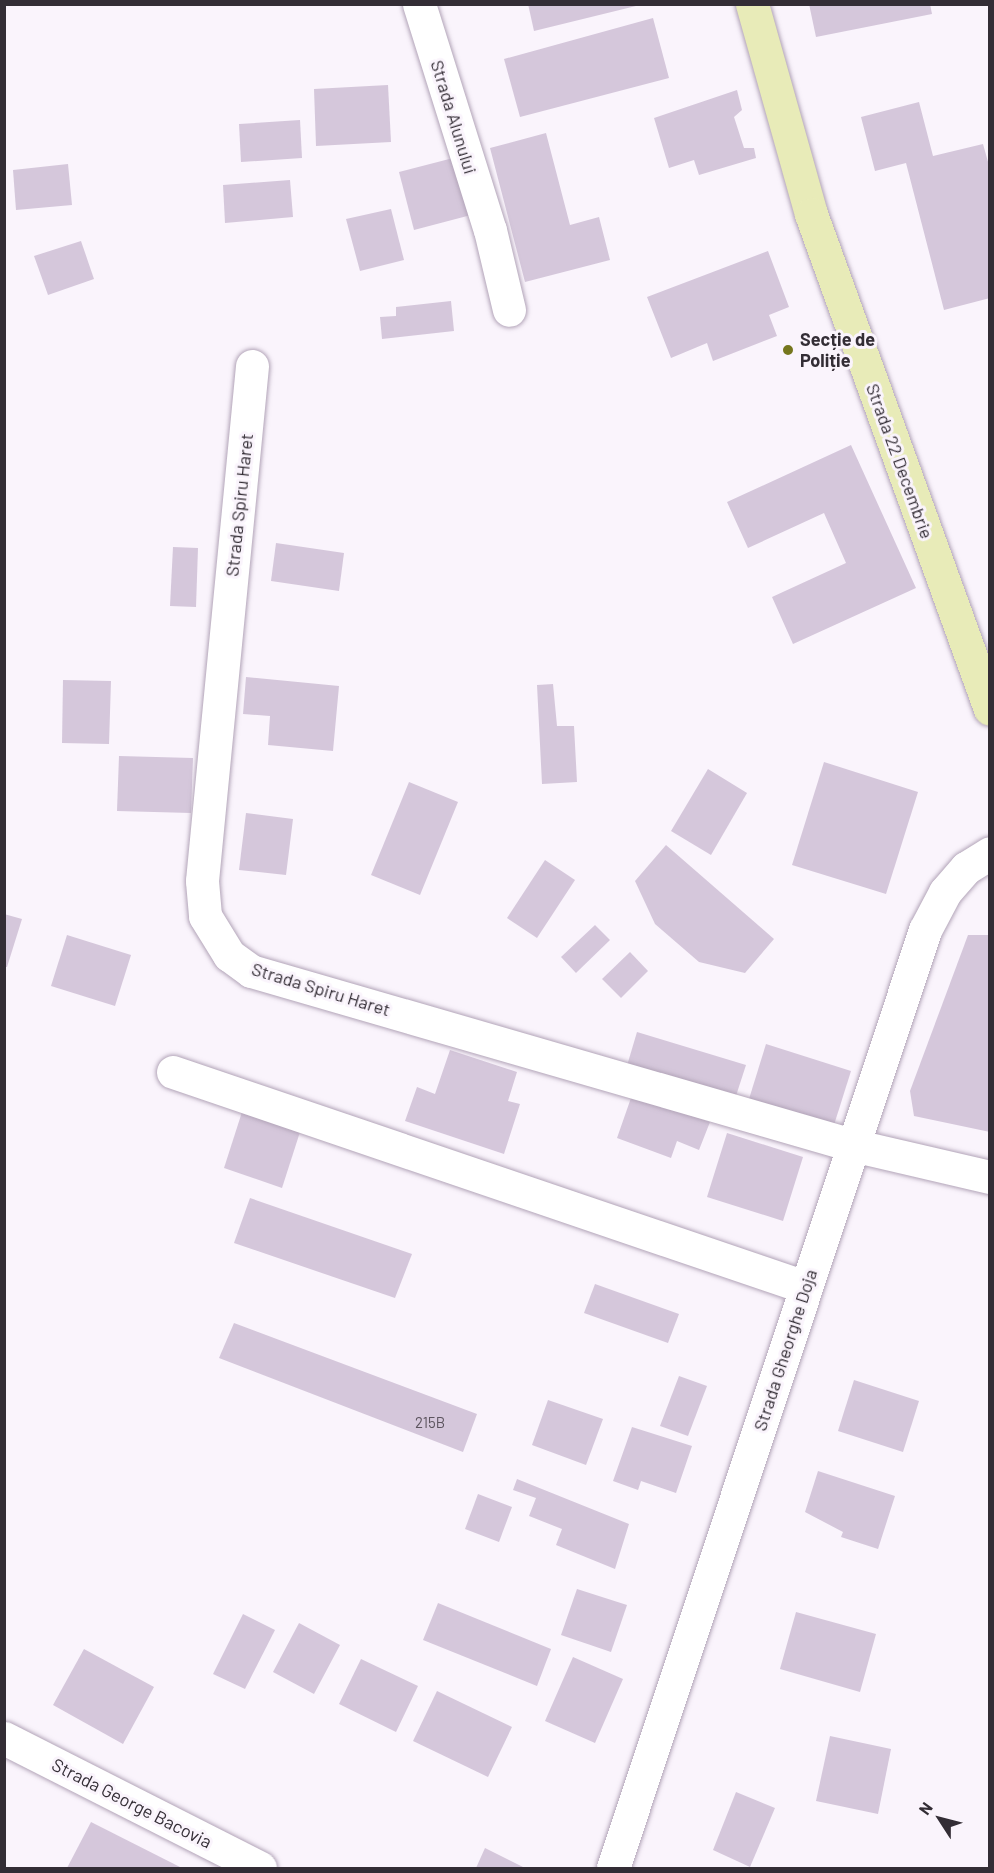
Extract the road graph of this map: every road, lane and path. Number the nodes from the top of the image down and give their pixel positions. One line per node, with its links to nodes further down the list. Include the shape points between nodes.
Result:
1 (419, 4): 3 (street, Strada Alunului, via 490,230)
2 (752, 4): 5 (main road, Strada 22 Decembrie, via 811,214)
3 (509, 310)
4 (252, 366): 8 (street, Strada Spiru Haret, via 202,880 205,916 218,941 251,971)
5 (990, 709)
6 (990, 853): 8 (street, Strada Gheorghe Doja, via 966,868 945,892 925,930)
7 (173, 1072): 10 (street)
8 (852, 1145): 9 (street, Strada Spiru Haret); 10 (street, Strada Gheorghe Doja)
9 (990, 1176)
10 (805, 1287): 13 (street, Strada Gheorghe Doja)
11 (4, 1738): 12 (street, Strada George Bacovia)
12 (260, 1869)
13 (613, 1869)

